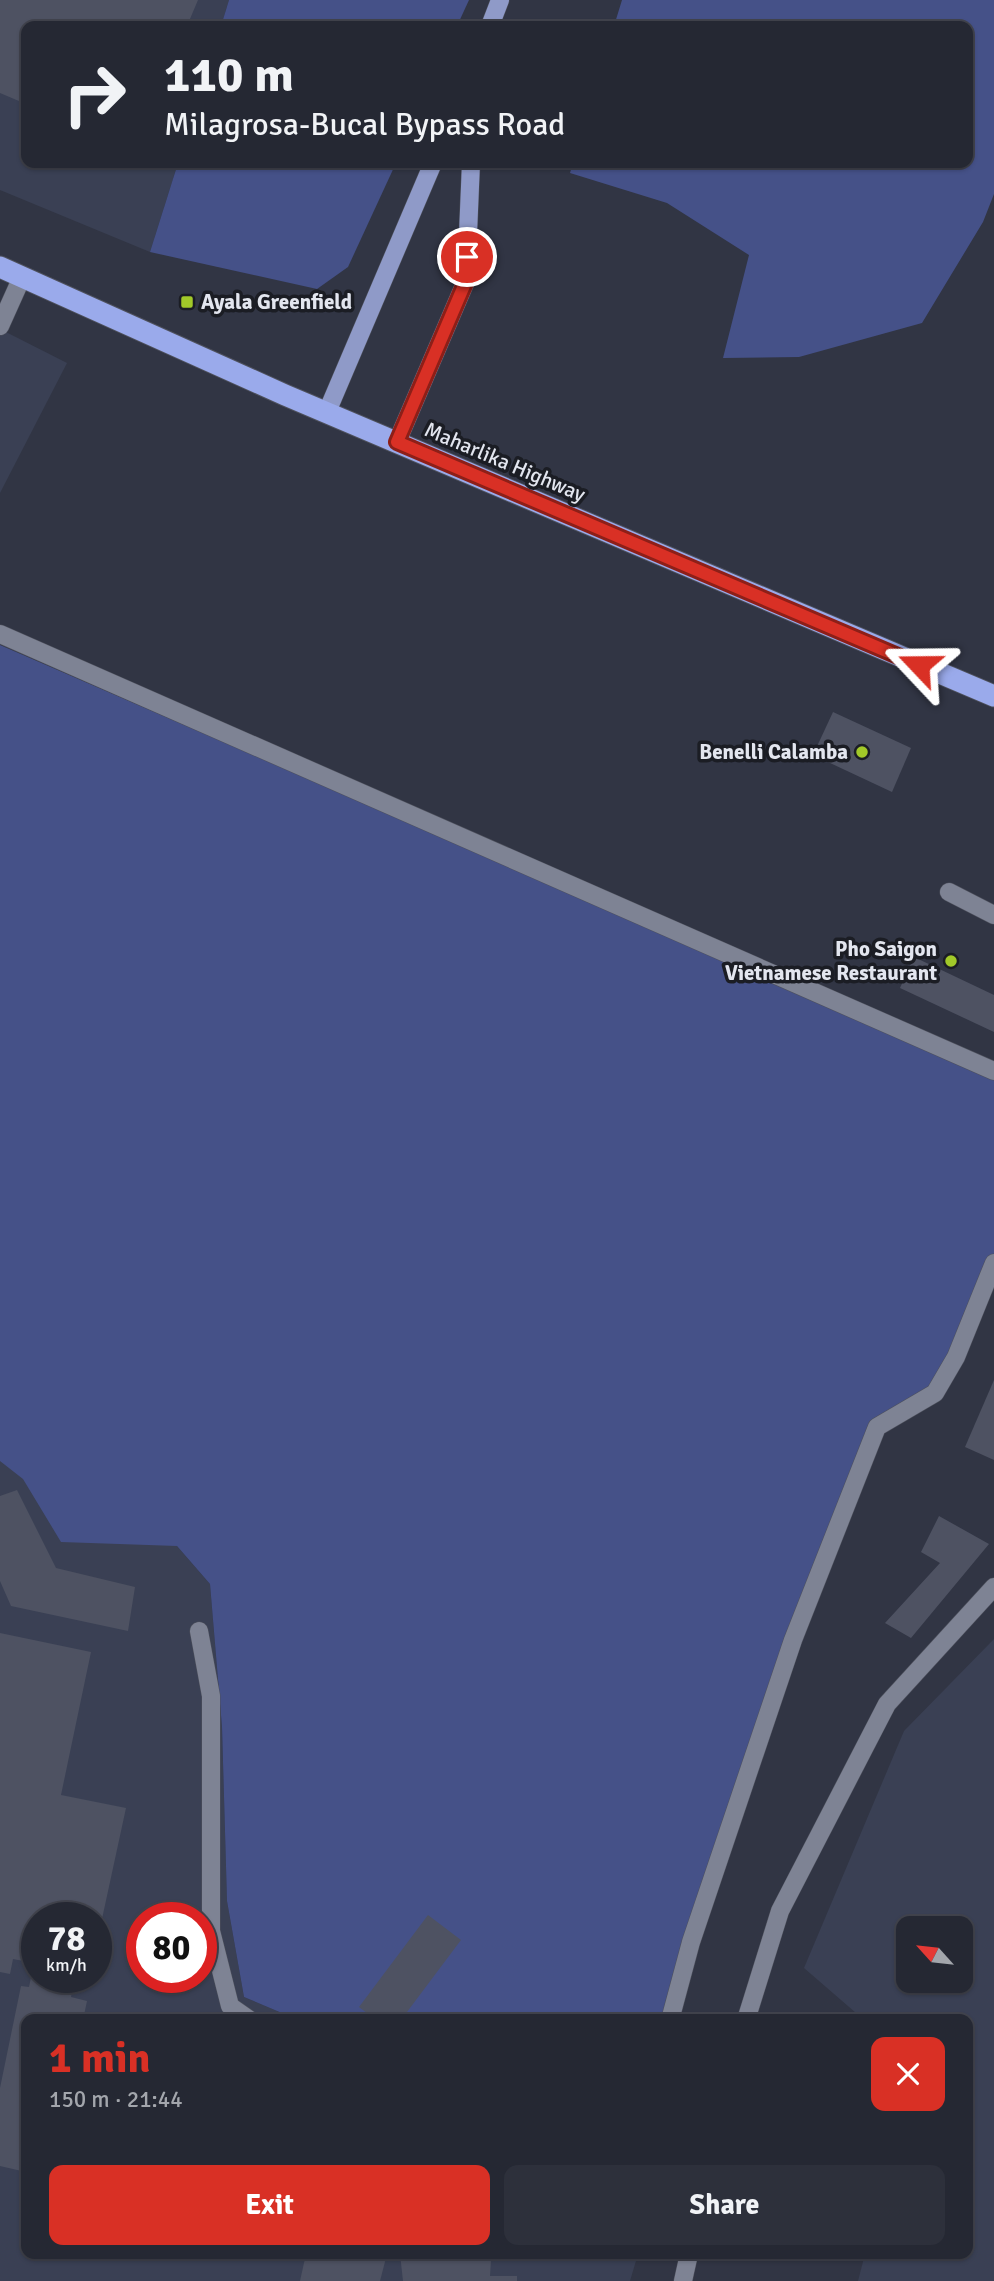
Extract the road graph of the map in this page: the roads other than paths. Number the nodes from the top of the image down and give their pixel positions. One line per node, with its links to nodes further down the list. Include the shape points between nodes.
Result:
1 (500, 0): 2 (main road)
2 (492, 21)
3 (431, 168): 8 (main road)
4 (471, 168): 9 (main road, via 466,281)
5 (0, 267): 6 (highway, Maharlika Highway)
6 (22, 277): 7 (street); 8 (highway, Maharlika Highway)
7 (0, 326)
8 (327, 412): 9 (highway, Maharlika Highway)
9 (397, 442): 11 (highway, Maharlika Highway)
10 (0, 634): 14 (street)
11 (994, 696)
12 (949, 892): 13 (street)
13 (994, 915)
14 (994, 1071)
15 (994, 1264): 19 (street, via 956,1357 935,1393 877,1427 793,1640 691,1942)
16 (994, 1587): 20 (street, via 887,1704 780,1910)
17 (199, 1632): 18 (street, via 211,1696 211,1931 230,2006)
18 (241, 2014)
19 (672, 2014)
20 (748, 2014)
21 (688, 2259): 22 (street)
22 (683, 2281)

